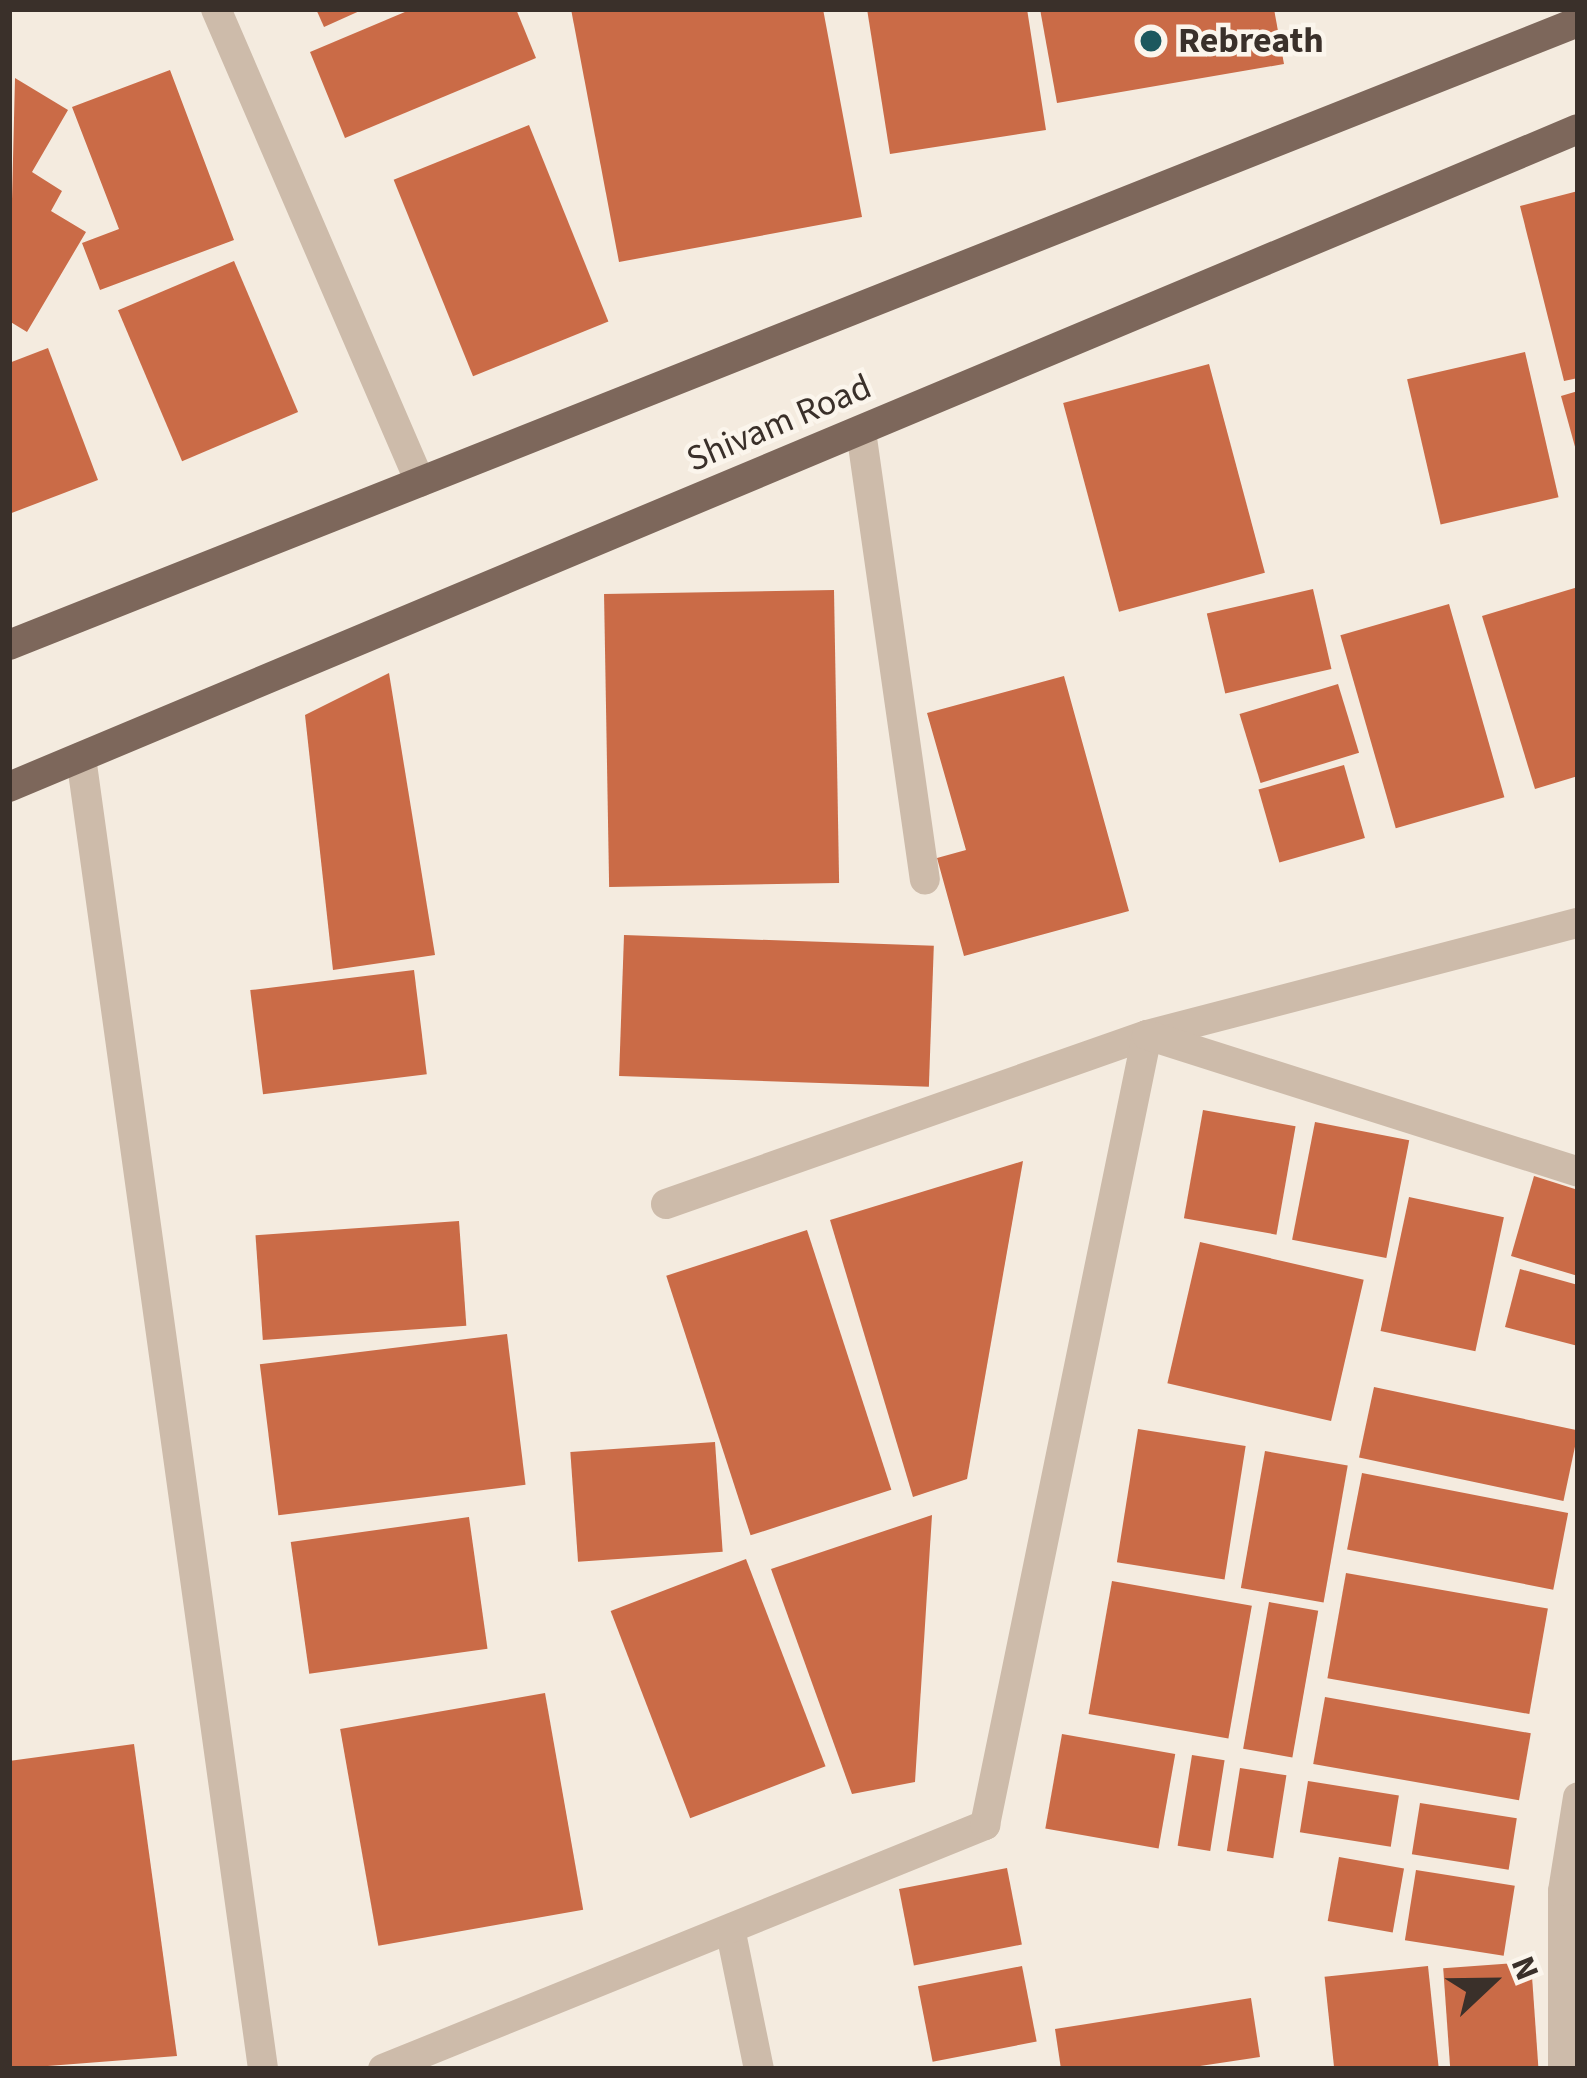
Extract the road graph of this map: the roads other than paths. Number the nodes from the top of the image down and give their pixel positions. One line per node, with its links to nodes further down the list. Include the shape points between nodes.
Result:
1 (216, 9): 5 (street)
2 (1578, 22): 5 (main road, Shivam Road)
3 (1578, 129): 4 (main road, Shivam Road)
4 (862, 431): 7 (main road, Shivam Road); 9 (street)
5 (420, 482): 6 (main road, Shivam Road)
6 (9, 645)
7 (81, 757): 8 (main road, Shivam Road); 16 (street)
8 (9, 788)
9 (925, 879)
10 (1578, 923): 11 (street)
11 (1147, 1035): 12 (street); 13 (street); 15 (street, via 985,1825)
12 (1578, 1172)
13 (666, 1204)
14 (1578, 1797): 19 (street, via 1563,1891)
15 (731, 1933): 17 (street); 18 (street)
16 (263, 2069)
17 (383, 2069)
18 (759, 2069)
19 (1563, 2069)

